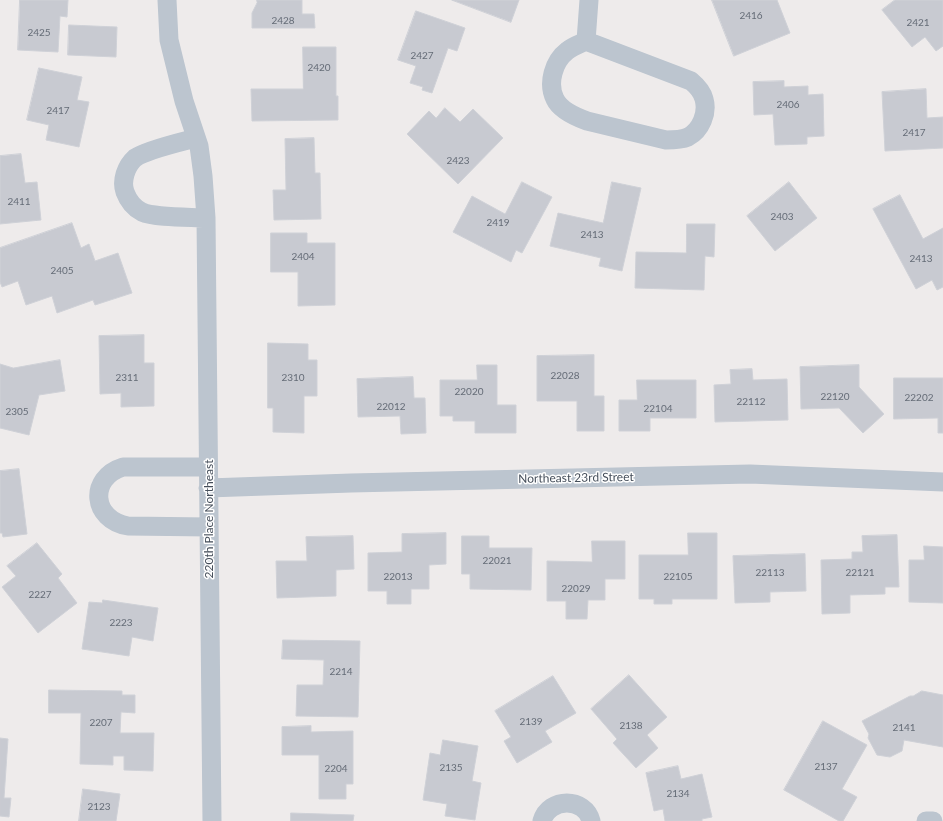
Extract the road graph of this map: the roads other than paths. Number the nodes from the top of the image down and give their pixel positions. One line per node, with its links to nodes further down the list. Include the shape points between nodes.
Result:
1 (167, 0): 4 (street, 220th Place Northeast, via 170,40 184,101)
2 (589, 0): 3 (street)
3 (586, 41): 3 (street, via 567,50 555,68 552,89 555,99 561,106 587,121 666,140 688,137 697,130 706,110 699,88 691,81)
4 (196, 138): 5 (street, 220th Place Northeast, via 203,176); 5 (street, via 144,153 135,159 124,177 124,188 127,198 142,212 151,215)
5 (206, 218): 6 (street, 220th Place Northeast)
6 (208, 467): 8 (street, 220th Place Northeast); 9 (street, via 123,467 114,470 102,483 99,501 109,519 118,524)
7 (943, 482): 8 (street, Northeast 23rd Street, via 750,474)
8 (208, 488): 9 (street, 220th Place Northeast)
9 (209, 527): 10 (street, 220th Place Northeast)
10 (212, 821)
11 (542, 821): 12 (street, via 548,810 567,802 585,810)
12 (591, 821)
13 (926, 821): 14 (street)
14 (933, 821)

